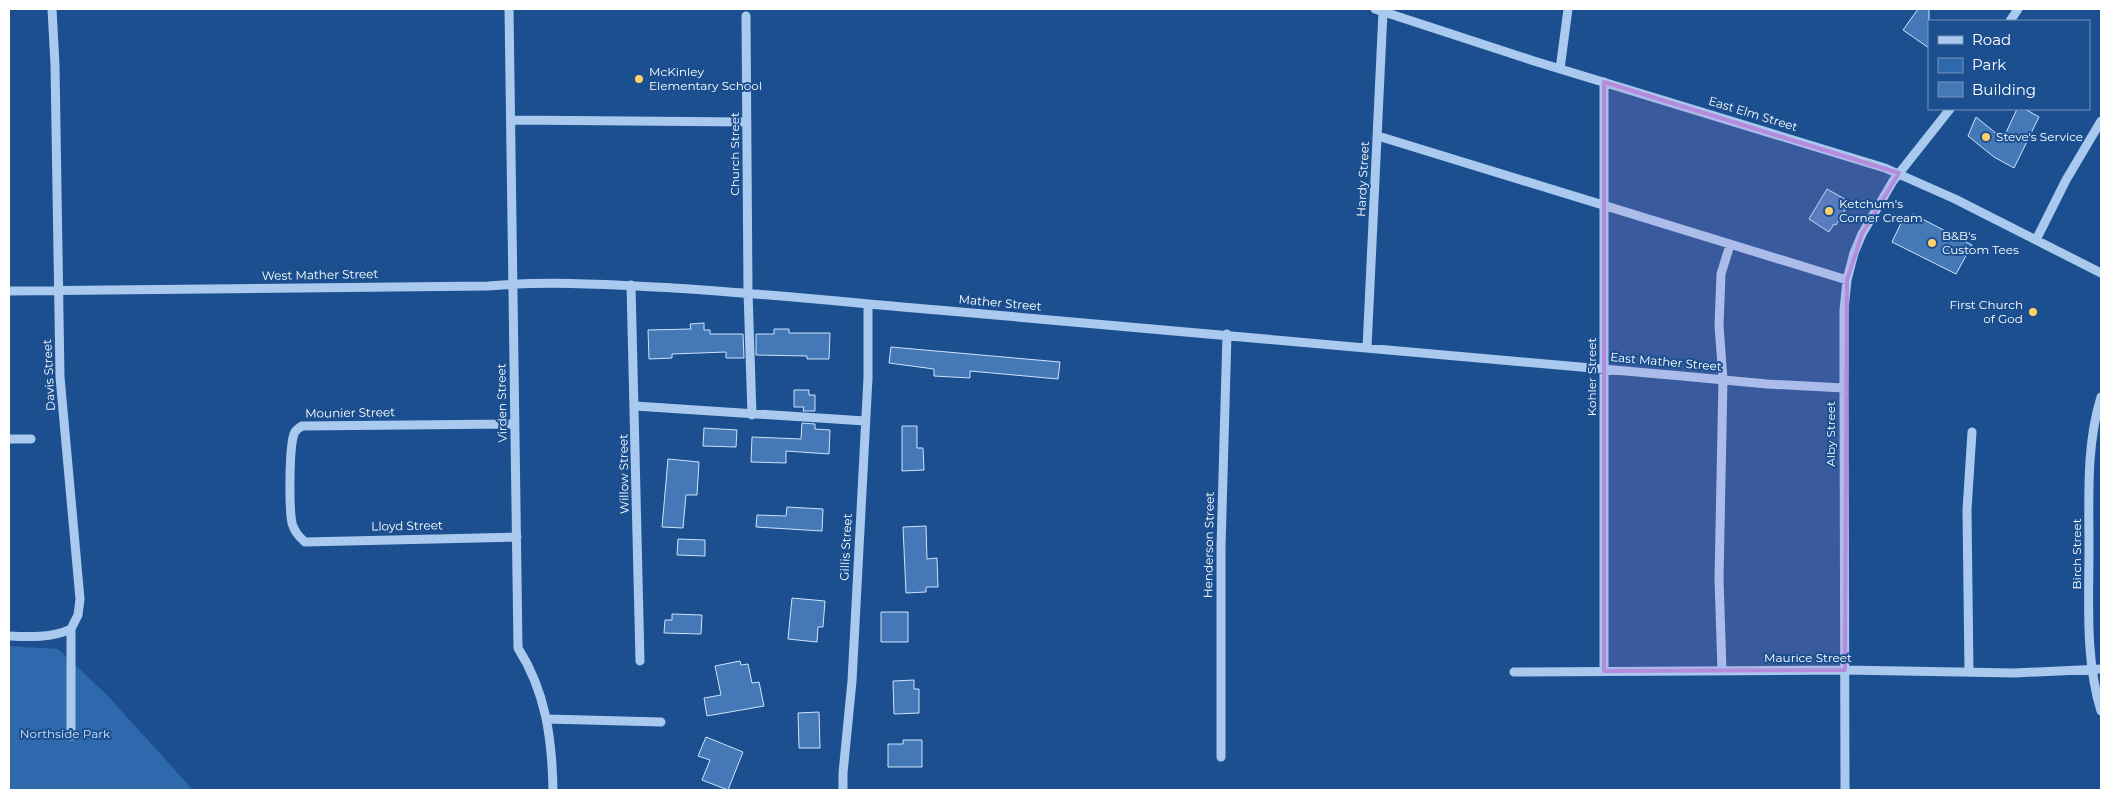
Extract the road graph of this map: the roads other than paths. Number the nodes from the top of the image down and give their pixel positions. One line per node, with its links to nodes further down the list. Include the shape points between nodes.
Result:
1 (52, 9): 24 (street, Davis Street)
2 (509, 9): 11 (street, Virden Street)
3 (1568, 9): 8 (street)
4 (2018, 9): 7 (street)
5 (1379, 10): 8 (street, East Elm Street); 14 (street, Hardy Street)
6 (746, 16): 13 (street, Church Street)
7 (2011, 20)
8 (1560, 69): 9 (street, East Elm Street)
9 (1604, 82): 15 (street, East Elm Street); 16 (street, Kohler Street)
10 (1949, 110): 15 (street, Alby Street)
11 (511, 120): 13 (street); 21 (street, Virden Street)
12 (2101, 121): 17 (street)
13 (747, 122): 25 (street, Church Street)
14 (1378, 136): 16 (street); 28 (street, Hardy Street)
15 (1899, 173): 17 (street, East Elm Street); 20 (street, Alby Street, via 1862,234)
16 (1604, 207): 18 (street); 29 (street, Kohler Street)
17 (2036, 240): 19 (street, East Elm Street)
18 (1730, 244): 20 (street); 30 (street, via 1721,274 1719,326)
19 (2101, 273)
20 (1847, 280): 31 (street, Alby Street)
21 (514, 283): 22 (street, West Mather Street); 24 (street, West Mather Street, via 488,286); 37 (street, Virden Street)
22 (631, 285): 25 (street, Mather Street); 33 (street, Willow Street)
23 (9, 291): 24 (street, West Mather Street)
24 (57, 291): 43 (street, Davis Street, via 60,377 80,599 78,615)
25 (748, 292): 26 (street, Mather Street); 35 (street, Church Street)
26 (868, 304): 27 (street, Mather Street); 36 (street, Gillis Street)
27 (1226, 334): 28 (street, Mather Street); 57 (street, Henderson Street)
28 (1367, 348): 29 (street, East Mather Street)
29 (1605, 368): 30 (street, East Mather Street); 50 (street, Kohler Street)
30 (1723, 380): 31 (street, East Mather Street); 47 (street, via 1719,579)
31 (1844, 388): 48 (street, Alby Street)
32 (2101, 397): 34 (street, Birch Street)
33 (635, 406): 35 (street); 45 (street, Willow Street)
34 (2099, 414): 49 (street, Birch Street, via 2089,463)
35 (752, 415): 36 (street)
36 (865, 421): 59 (street, Gillis Street)
37 (515, 424): 41 (street, Mounier Street, via 302,426 295,431 292,443 292,524); 42 (street, Virden Street)
38 (1972, 432): 52 (street, via 1967,510)
39 (9, 439): 40 (street)
40 (31, 439)
41 (298, 537): 42 (street, Lloyd Street, via 306,542)
42 (517, 537): 54 (street, Virden Street, via 518,648 530,667)
43 (71, 629): 44 (street, via 34,637); 56 (street, Davis Street)
44 (9, 636)
45 (640, 661)
46 (2101, 669): 49 (street, Maurice Street)
47 (1722, 670): 48 (street, Maurice Street); 50 (street, Maurice Street)
48 (1845, 670): 52 (street, Maurice Street); 60 (street, Alby Street)
49 (2091, 670): 52 (street, Maurice Street); 53 (street, Birch Street)
50 (1604, 671): 51 (street, Maurice Street)
51 (1514, 672)
52 (1969, 672)
53 (2101, 711)
54 (548, 718): 55 (street); 58 (street, Virden Street)
55 (661, 722)
56 (71, 736)
57 (1221, 757)
58 (553, 790)
59 (843, 790)
60 (1845, 790)

